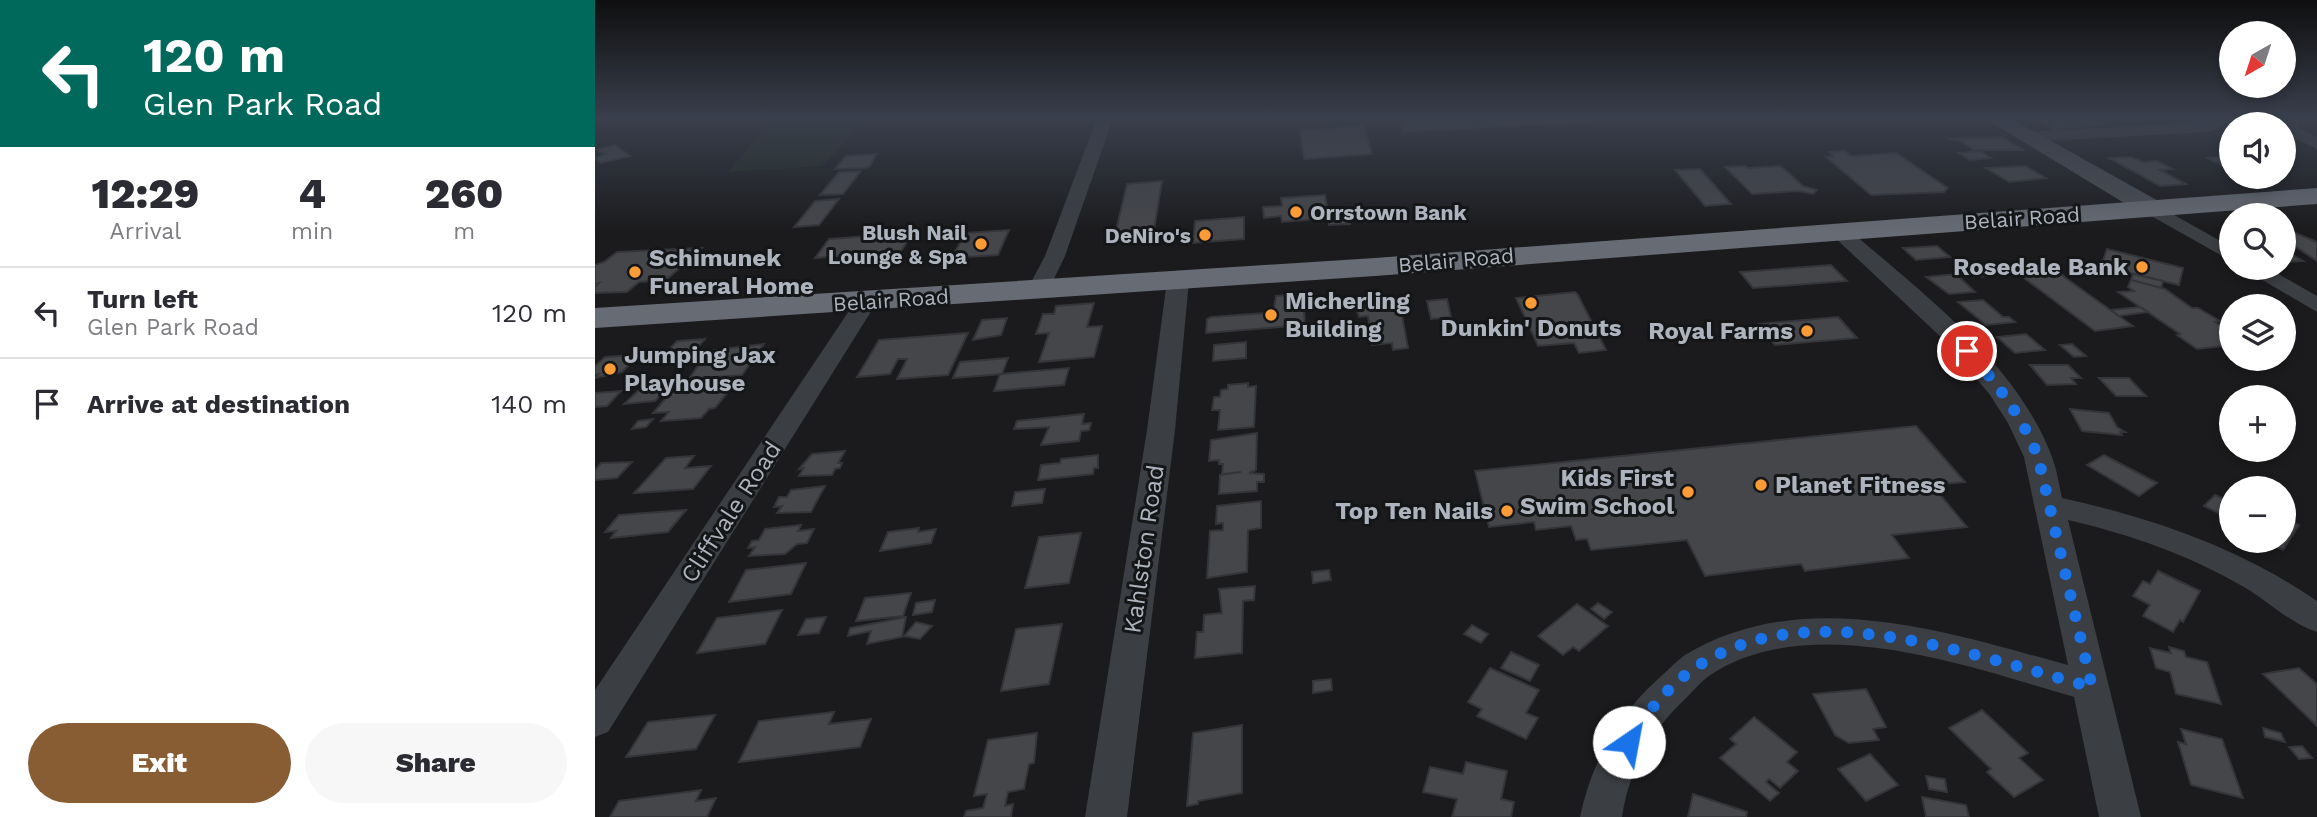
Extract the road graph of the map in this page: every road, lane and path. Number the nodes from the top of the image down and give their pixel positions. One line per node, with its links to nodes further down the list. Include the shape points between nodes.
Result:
1 (1091, 156): 9 (street)
2 (2062, 156): 4 (street)
3 (2317, 196): 4 (highway, Belair Road)
4 (2153, 209): 5 (highway, Belair Road); 6 (street)
5 (1839, 231): 8 (highway, Belair Road); 13 (street, via 1988,373 2027,429)
6 (2219, 248)
7 (2274, 280): 11 (street)
8 (1178, 281): 9 (highway, Belair Road); 17 (street, Kahlston Road)
9 (1038, 290): 10 (highway, Belair Road)
10 (866, 302): 12 (highway, Belair Road); 16 (street, Cliffvale Road)
11 (2317, 305)
12 (595, 318)
13 (2050, 506): 14 (street, via 2108,518 2202,549 2261,579); 15 (street)
14 (2317, 619)
15 (2092, 687): 18 (street, via 1881,633 1832,630 1762,640 1725,651 1698,666 1658,699 1617,764); 19 (street)
16 (595, 721)
17 (1106, 817)
18 (1601, 817)
19 (2120, 817)

